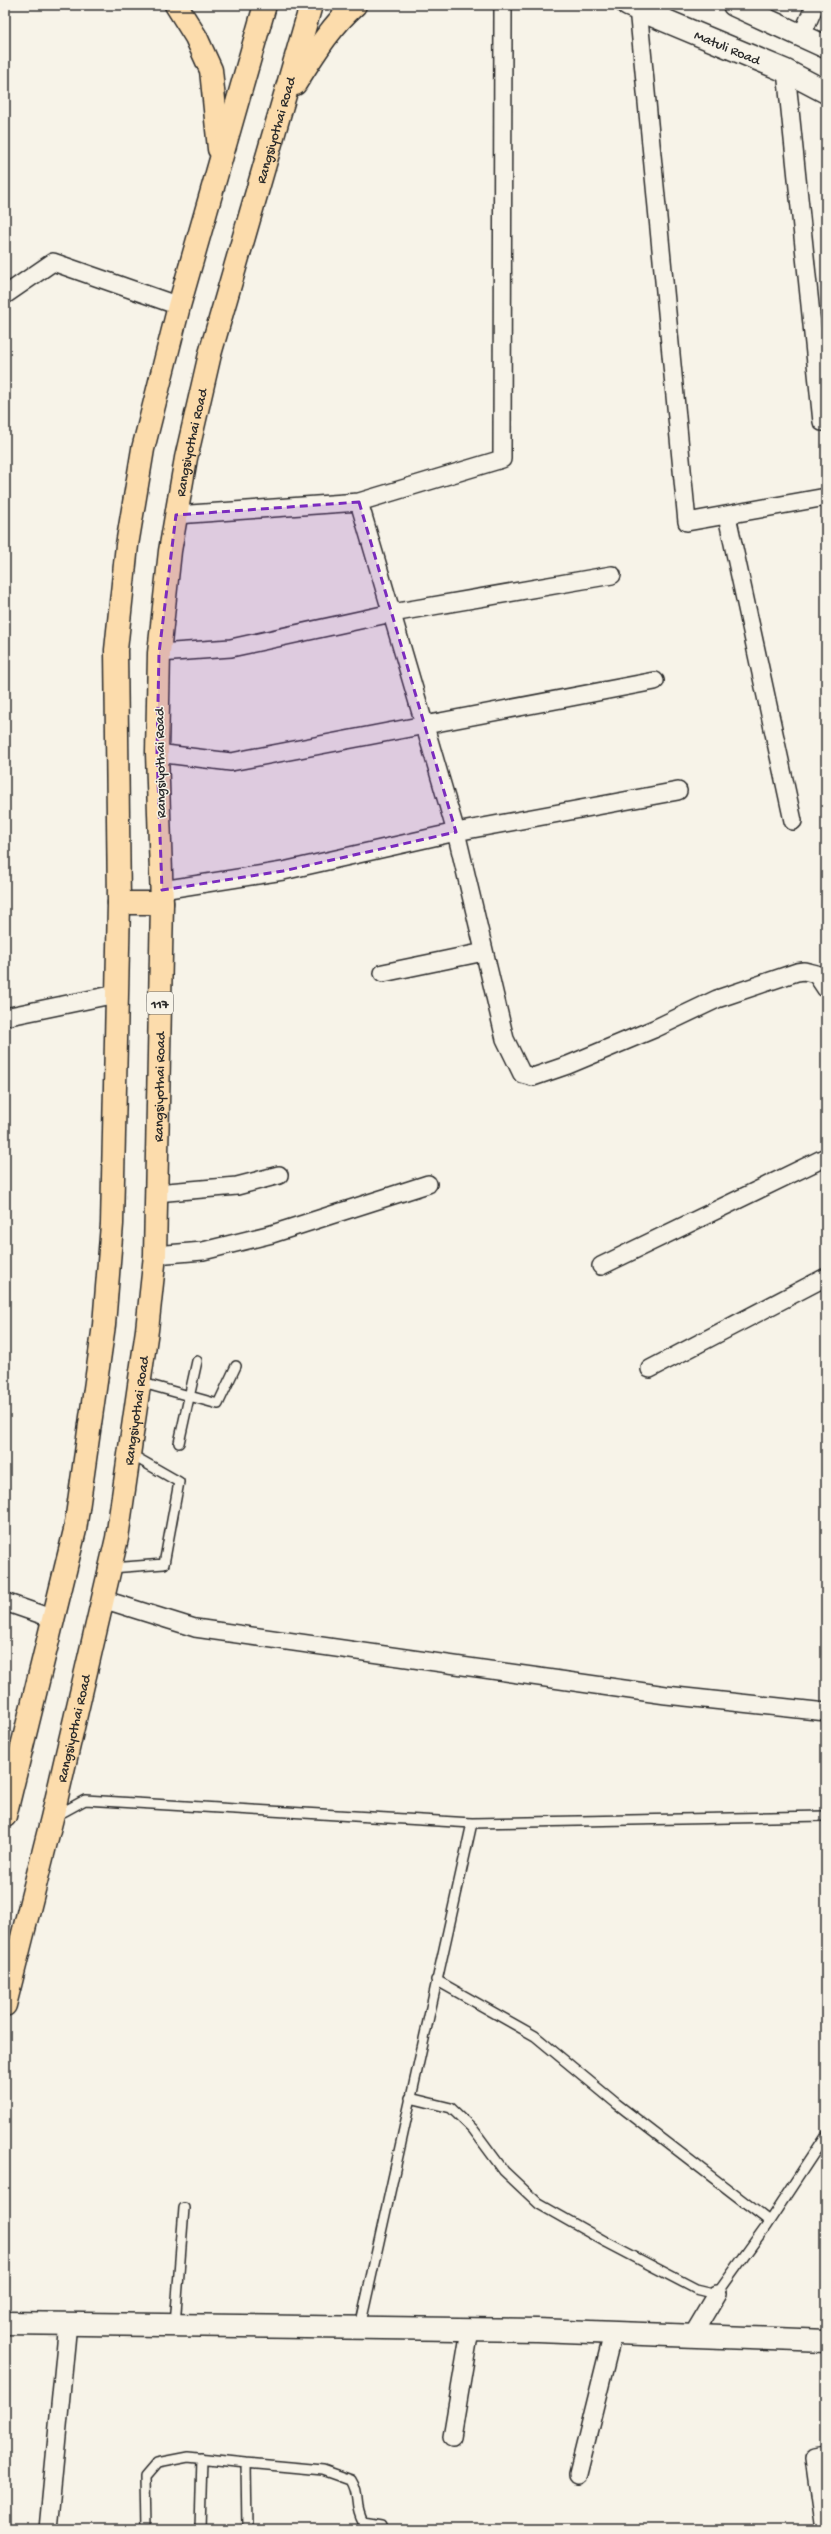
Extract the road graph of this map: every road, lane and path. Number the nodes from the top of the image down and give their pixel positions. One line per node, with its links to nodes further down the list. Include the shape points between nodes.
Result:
1 (176, 5): 14 (main road, via 196,37 211,70)
2 (265, 5): 14 (main road)
3 (311, 5): 13 (main road, Rangsiyothai Road / 117)
4 (355, 5): 13 (main road, via 318,48)
5 (503, 5): 19 (street, via 502,459)
6 (734, 5): 9 (street)
7 (815, 5): 9 (street)
8 (633, 6): 11 (street, Matuli Road); 21 (street, via 687,522)
9 (802, 35): 10 (street)
10 (826, 47)
11 (786, 71): 12 (street, Matuli Road); 17 (street)
12 (826, 92)
13 (281, 106): 20 (main road, Rangsiyothai Road / 117, via 210,354)
14 (221, 159): 16 (main road)
15 (5, 295): 16 (street, via 53,262)
16 (179, 306): 32 (main road, via 143,449 127,545 117,642)
17 (822, 422)
18 (826, 497): 21 (street)
19 (359, 502): 20 (street); 23 (street)
20 (176, 515): 24 (main road, Rangsiyothai Road / 117)
21 (727, 516): 29 (street)
22 (612, 575): 23 (street)
23 (392, 613): 24 (street, via 231,648); 26 (street)
24 (159, 653): 27 (main road, Rangsiyothai Road / 117)
25 (655, 681): 26 (street)
26 (424, 724): 27 (street, via 231,762); 30 (street)
27 (157, 753): 31 (main road, Rangsiyothai Road / 117)
28 (678, 791): 30 (street)
29 (793, 821)
30 (456, 832): 31 (street); 33 (street)
31 (162, 896): 32 (main road); 41 (main road, Rangsiyothai Road / 117)
32 (119, 903): 36 (main road)
33 (484, 952): 34 (street); 35 (street, via 505,1039 522,1074 533,1077 654,1029 717,999 797,972 811,971)
34 (383, 973)
35 (826, 988)
36 (116, 994): 37 (street); 55 (main road, via 112,1224 104,1325 75,1530)
37 (5, 1017)
38 (826, 1157): 43 (street)
39 (279, 1175): 41 (street, via 237,1186)
40 (428, 1184): 42 (street, via 272,1234 203,1251)
41 (156, 1193): 42 (main road, Rangsiyothai Road / 117)
42 (155, 1255): 48 (main road, Rangsiyothai Road / 117)
43 (601, 1266)
44 (826, 1277): 47 (street)
45 (196, 1360): 49 (lane)
46 (236, 1366): 49 (lane, via 218,1404)
47 (650, 1369)
48 (139, 1382): 49 (lane); 51 (main road, Rangsiyothai Road / 117)
49 (189, 1396): 50 (lane)
50 (179, 1443)
51 (129, 1454): 52 (main road, Rangsiyothai Road / 117, via 117,1538); 52 (lane, via 179,1482 166,1557 164,1564)
52 (109, 1568): 53 (main road, Rangsiyothai Road / 117)
53 (102, 1598): 56 (street, via 196,1628 673,1696); 60 (main road, Rangsiyothai Road / 117)
54 (5, 1602): 55 (street)
55 (54, 1619): 57 (main road)
56 (826, 1712)
57 (8, 1791): 58 (main road)
58 (5, 1816)
59 (826, 1816): 61 (lane)
60 (52, 1818): 61 (lane, via 85,1800); 63 (main road, Rangsiyothai Road / 117)
61 (472, 1823): 62 (lane)
62 (436, 1980): 64 (lane); 67 (lane, via 535,2036 617,2104)
63 (5, 2005)
64 (410, 2098): 68 (lane, via 451,2108 473,2129 504,2171 539,2204 696,2289); 72 (lane)
65 (826, 2134): 67 (lane)
66 (184, 2208): 71 (lane)
67 (769, 2221): 68 (lane)
68 (717, 2294): 75 (street)
69 (5, 2323): 70 (street)
70 (68, 2323): 71 (street); 83 (street)
71 (175, 2325): 72 (street)
72 (360, 2328): 73 (street)
73 (470, 2330): 74 (street); 77 (street)
74 (613, 2333): 75 (street); 81 (street)
75 (692, 2336): 76 (street)
76 (826, 2341)
77 (452, 2437)
78 (826, 2456): 87 (street, via 814,2458)
79 (202, 2458): 80 (lane); 84 (lane, via 188,2457 158,2463 145,2477); 85 (lane)
80 (246, 2463): 82 (lane, via 323,2470 351,2480 357,2489 356,2510 363,2522); 86 (lane)
81 (578, 2474)
82 (381, 2525)
83 (48, 2529)
84 (146, 2529)
85 (200, 2529)
86 (247, 2529)
87 (824, 2529)

